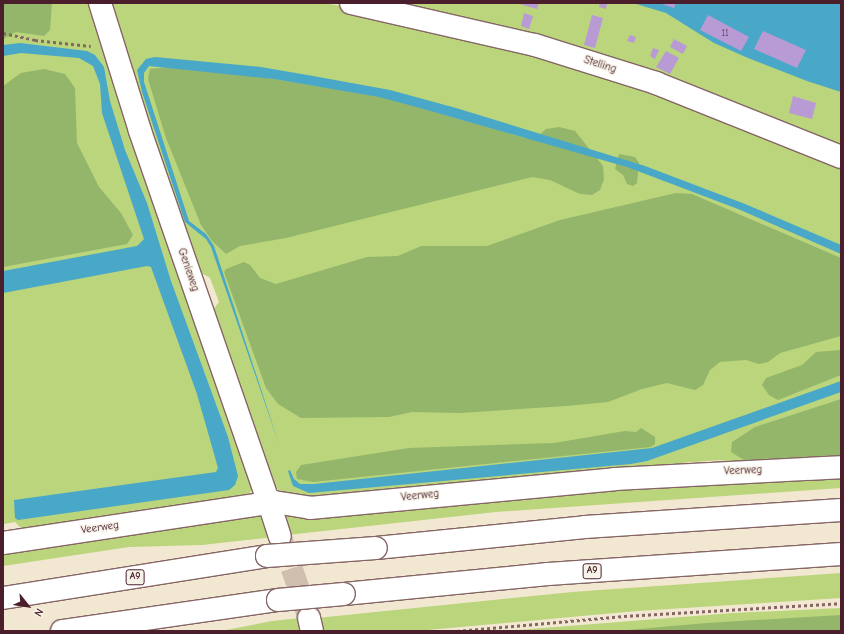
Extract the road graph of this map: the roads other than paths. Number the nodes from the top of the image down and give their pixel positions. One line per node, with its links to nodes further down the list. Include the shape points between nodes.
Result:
1 (100, 3): 5 (main road, Genieweg, via 140,131)
2 (351, 3): 3 (main road, Stelling, via 541,46 656,83)
3 (841, 157)
4 (841, 467): 5 (main road, Veerweg, via 608,480 310,508)
5 (269, 503): 7 (main road, Genieweg); 8 (main road, Veerweg)
6 (841, 510): 10 (main road, A9, bridge, via 585,527 267,556)
7 (280, 536)
8 (3, 543)
9 (841, 554): 11 (main road, A9, bridge, via 548,574 278,600)
10 (3, 598)
11 (62, 631)

